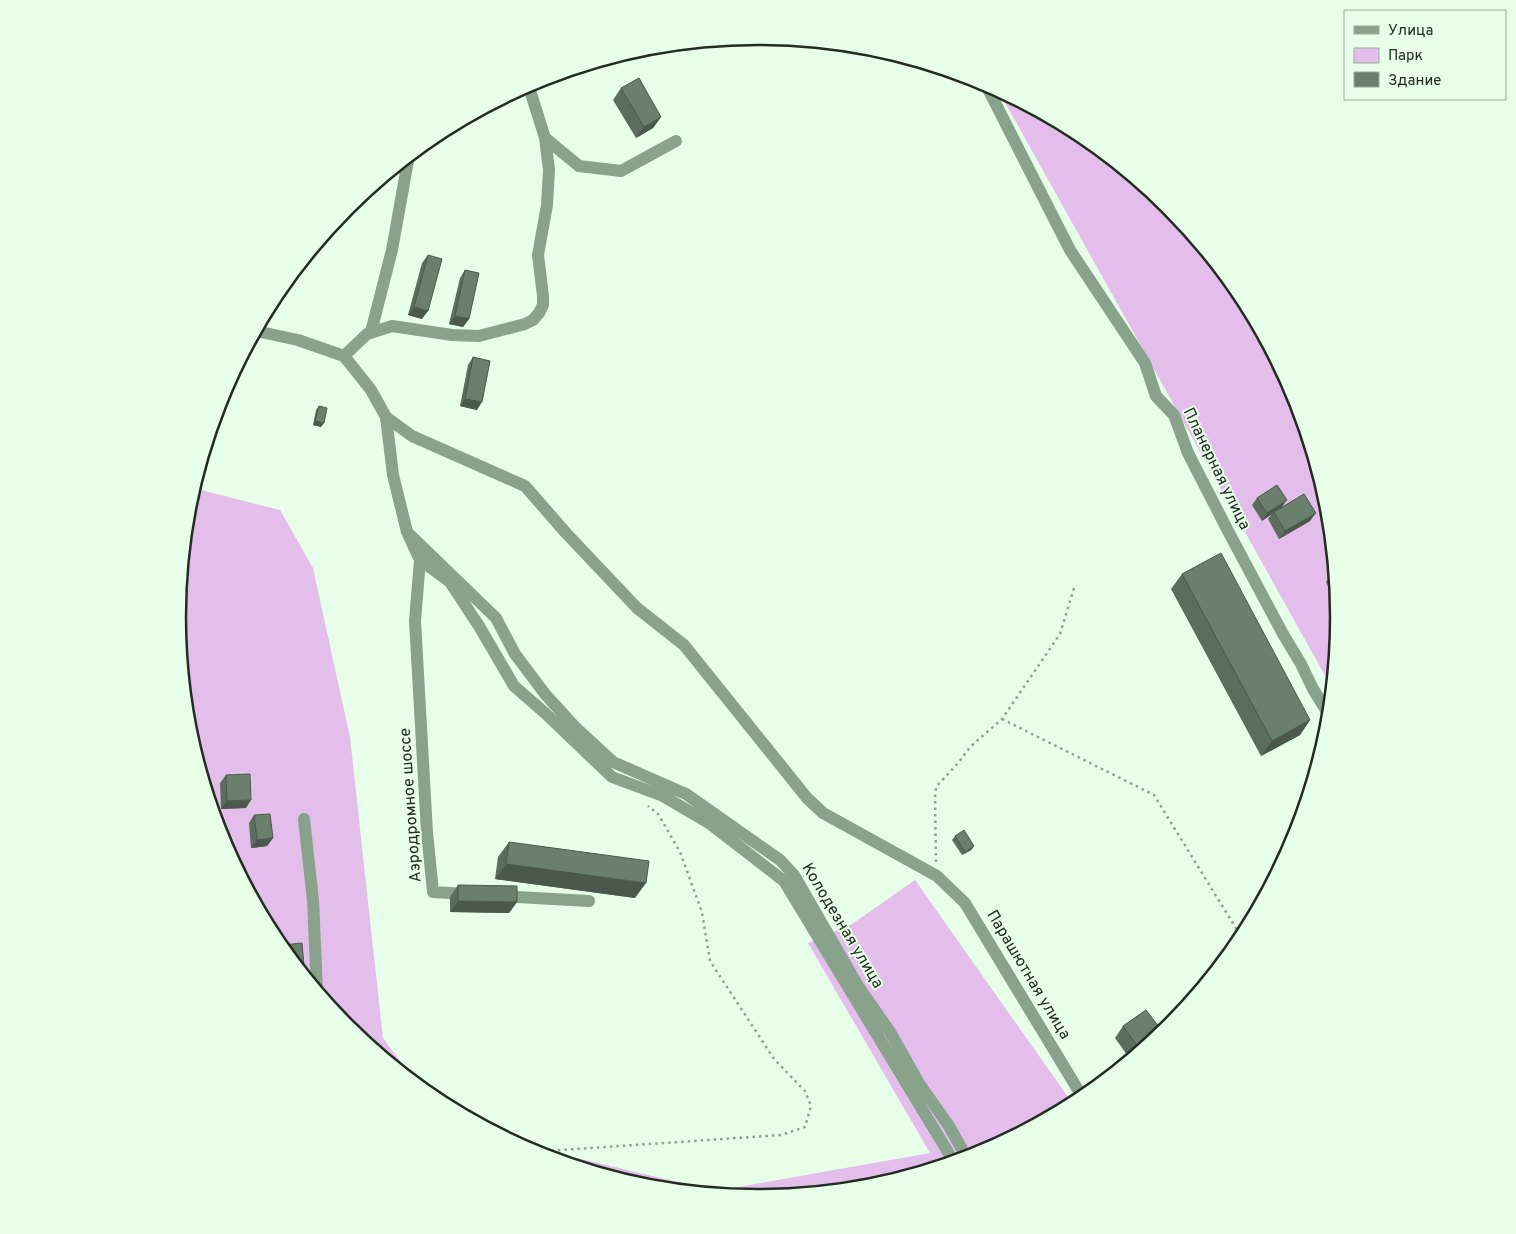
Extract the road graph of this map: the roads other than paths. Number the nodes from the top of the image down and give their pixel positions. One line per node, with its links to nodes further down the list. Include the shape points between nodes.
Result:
1 (531, 93): 3 (street)
2 (991, 95): 12 (street, Планерная улица, via 1070,250 1145,363 1156,396 1174,415 1188,453)
3 (545, 138): 4 (street, via 579,166 621,171); 7 (street, via 549,170 547,205 538,255 543,296 539,313 533,320 479,336 392,326)
4 (676, 141)
5 (407, 165): 7 (street, via 392,250)
6 (262, 332): 8 (street, via 298,340)
7 (372, 332): 8 (street)
8 (344, 356): 9 (street, Аэродромное шоссе, via 371,390)
9 (386, 417): 10 (street, Аэродромное шоссе, via 393,475); 17 (street, Парашютная улица, via 412,436 525,486 637,608 684,645 808,798 824,812 937,876 965,903)
10 (407, 532): 11 (street, Аэродромное шоссе); 18 (street, Колодезная улица, via 496,618 515,654 545,694 613,762 686,794 780,860 794,874 858,986)
11 (420, 560): 13 (street, Аэродромное шоссе, via 450,582 514,686); 15 (street, Аэродромное шоссе, via 415,621 433,892)
12 (1323, 705)
13 (612, 777): 19 (street, Колодезная улица, via 663,796 709,823 784,881)
14 (304, 819): 16 (street, via 313,900)
15 (589, 901)
16 (317, 980)
17 (1079, 1091)
18 (963, 1151)
19 (950, 1156)

